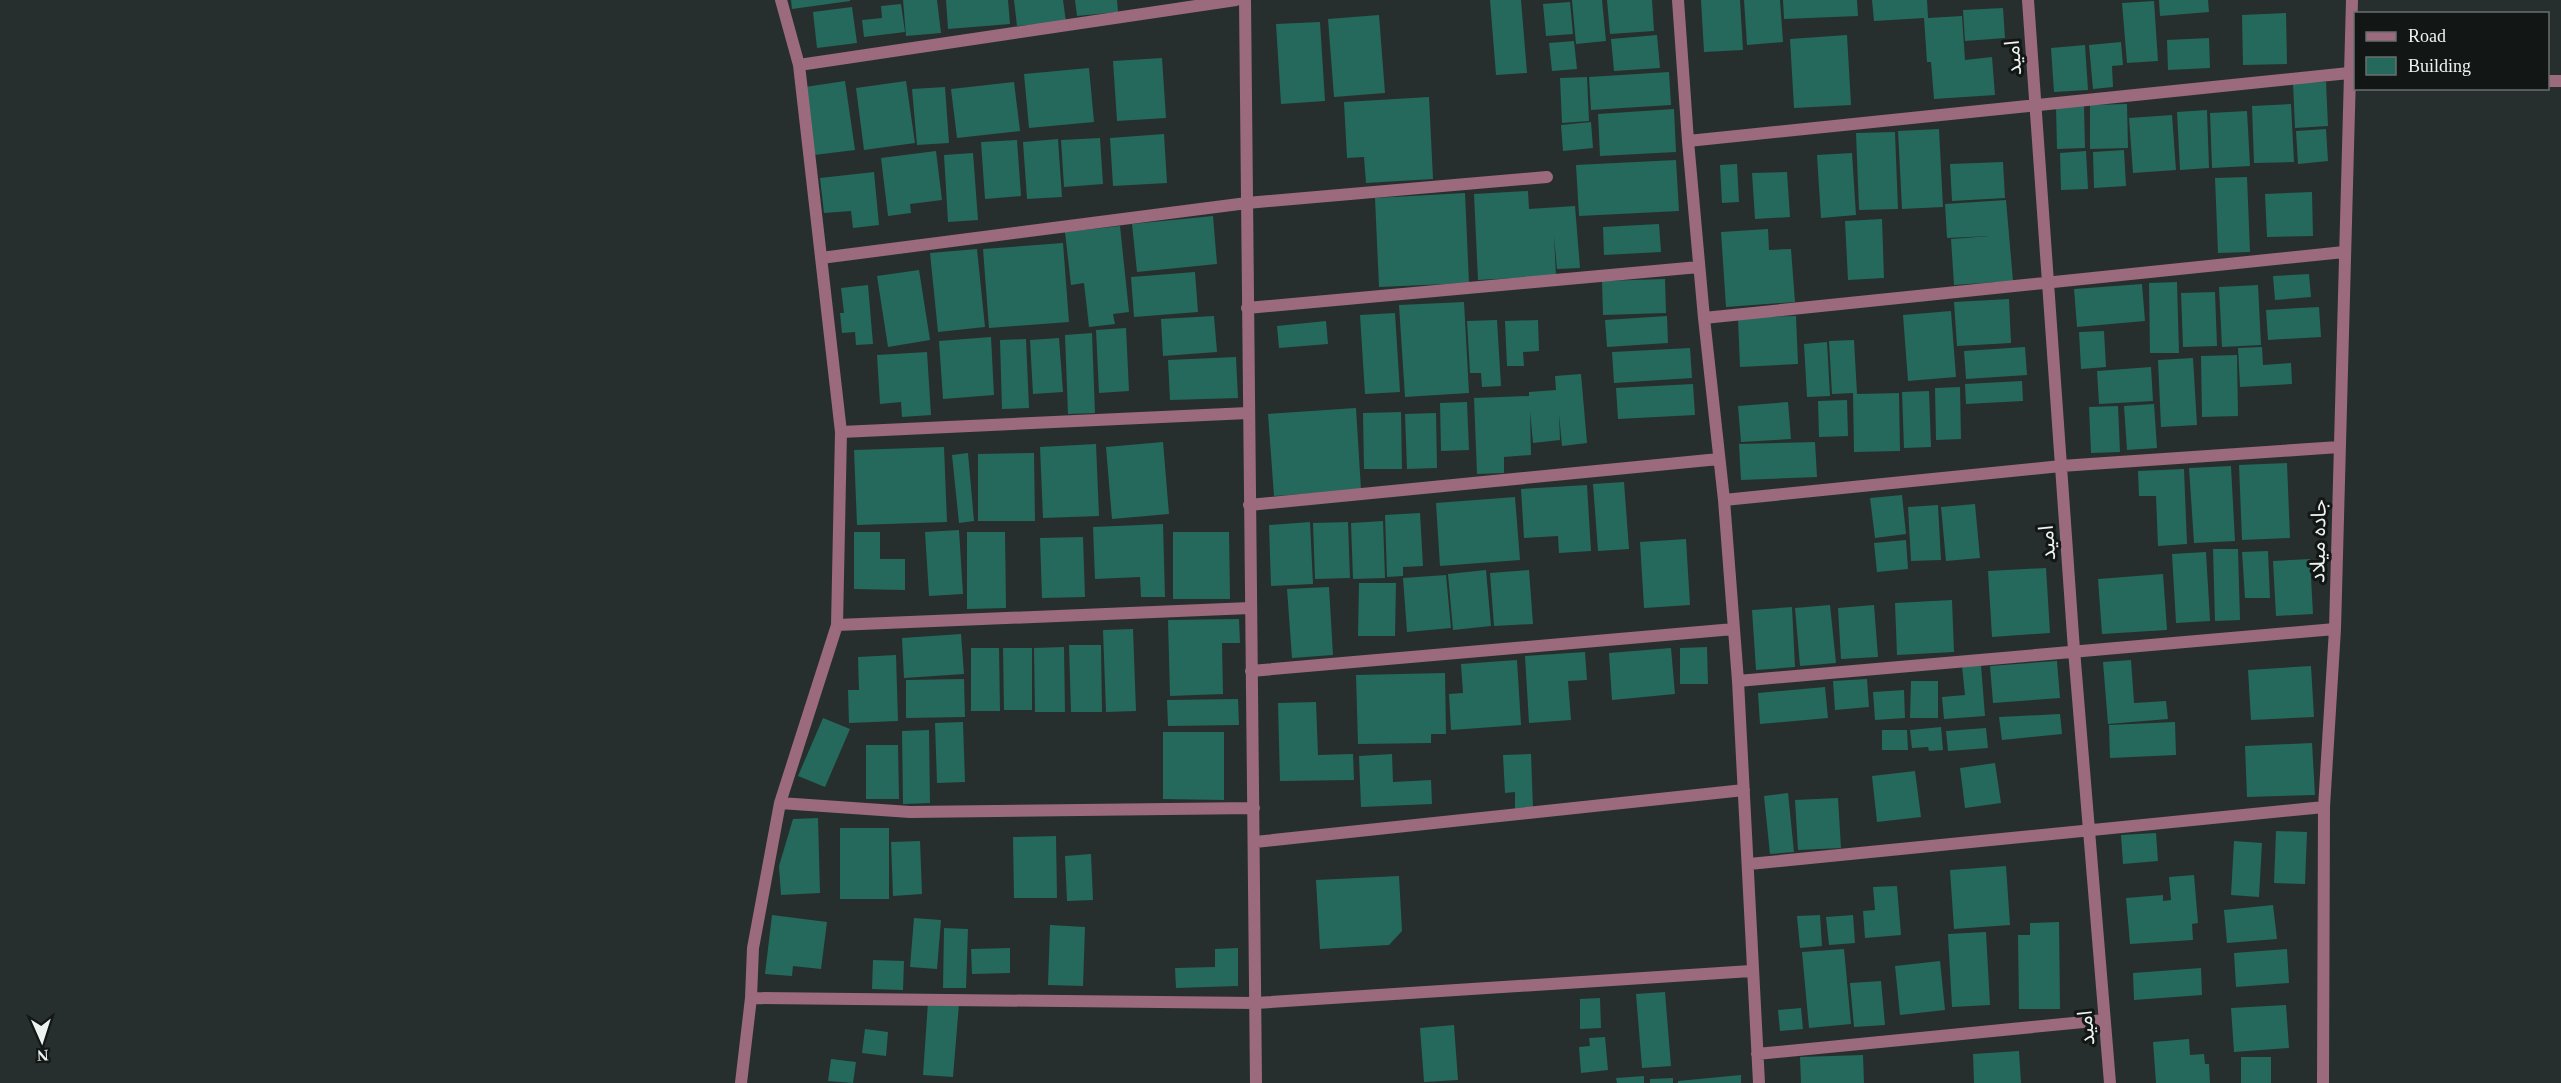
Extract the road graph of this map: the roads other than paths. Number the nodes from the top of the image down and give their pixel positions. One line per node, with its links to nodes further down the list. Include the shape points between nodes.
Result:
1 (781, 0): 7 (street)
2 (1236, 0): 7 (street)
3 (1245, 0): 12 (street)
4 (1678, 0): 10 (street)
5 (2028, 0): 9 (street, امید)
6 (2352, 0): 8 (street, جاده میلاد)
7 (799, 65): 14 (street)
8 (2349, 73): 9 (street); 13 (street, جاده میلاد)
9 (2036, 106): 10 (street); 16 (street, امید)
10 (1688, 141): 15 (street)
11 (1547, 177): 12 (street)
12 (1247, 203): 14 (street); 17 (street)
13 (2344, 252): 16 (street); 21 (street, جاده میلاد)
14 (821, 258): 20 (street)
15 (1700, 267): 17 (street); 18 (street)
16 (2048, 282): 18 (street); 23 (street, امید)
17 (1247, 308): 19 (street)
18 (1704, 318): 22 (street)
19 (1248, 413): 20 (street); 25 (street)
20 (841, 432): 27 (street)
21 (2339, 447): 23 (street); 29 (street, جاده میلاد)
22 (1719, 459): 24 (street); 25 (street)
23 (2061, 466): 24 (street); 30 (street, امید)
24 (1724, 500): 28 (street)
25 (1249, 505): 26 (street)
26 (1250, 608): 27 (street); 31 (street)
27 (837, 625): 34 (street)
28 (1734, 629): 31 (street); 32 (street)
29 (2335, 629): 30 (street); 35 (street, جاده میلاد)
30 (2074, 650): 32 (street); 37 (street, امید)
31 (1251, 671): 36 (street)
32 (1738, 681): 33 (street)
33 (1744, 790): 38 (street); 39 (street)
34 (780, 803): 36 (street, via 910,812); 41 (street, via 753,948)
35 (2324, 807): 37 (street); 49 (street, جاده میلاد)
36 (1254, 808): 38 (street)
37 (2088, 829): 39 (street); 43 (street, امید)
38 (1255, 842): 42 (street)
39 (1749, 864): 40 (street)
40 (1751, 971): 42 (street); 44 (street)
41 (751, 998): 42 (street); 45 (street)
42 (1256, 1004): 46 (street)
43 (2104, 1020): 44 (street); 48 (street, امید)
44 (1757, 1054): 47 (street)
45 (741, 1083)
46 (1257, 1083)
47 (1759, 1083)
48 (2110, 1083)
49 (2323, 1083)

